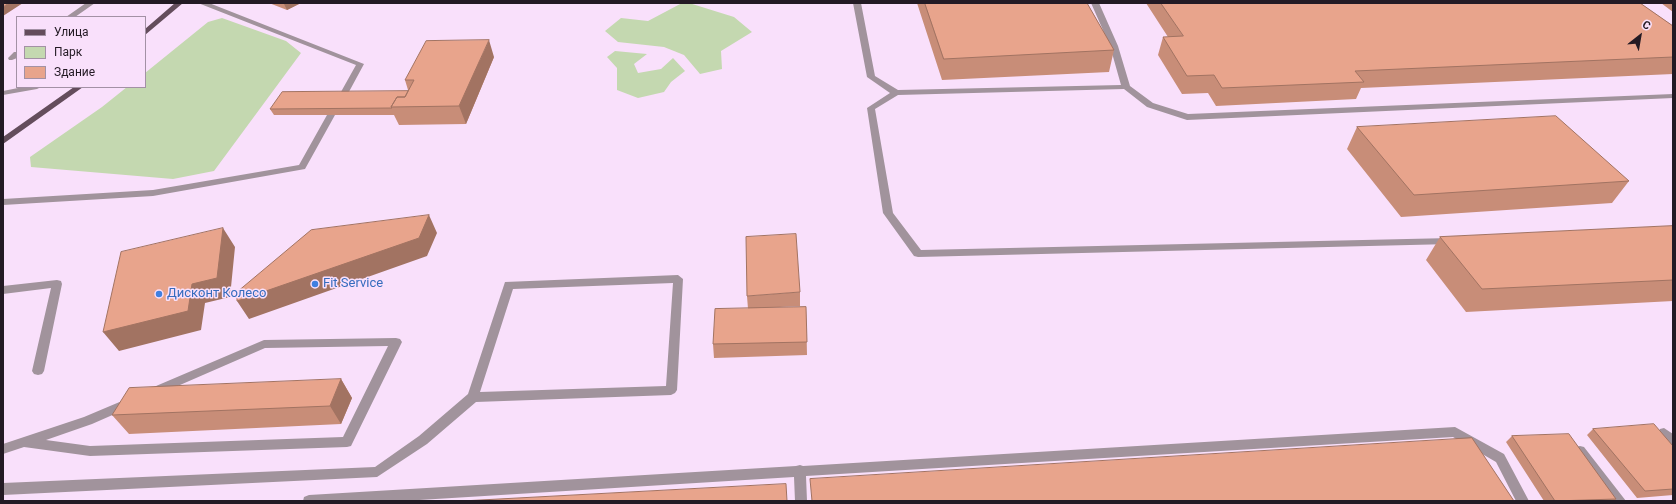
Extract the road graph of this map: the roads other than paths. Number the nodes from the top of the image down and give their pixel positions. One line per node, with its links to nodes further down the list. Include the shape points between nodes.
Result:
1 (91, 3): 6 (lane)
2 (179, 3): 7 (main road)
3 (202, 3): 14 (lane, via 360,64)
4 (857, 3): 12 (lane, via 871,77)
5 (1095, 3): 8 (lane, via 1114,46)
6 (72, 16)
7 (146, 32)
8 (1126, 87): 12 (lane); 13 (lane, via 1150,105 1187,117)
9 (31, 88): 11 (lane)
10 (79, 88): 16 (main road)
11 (3, 93)
12 (896, 93): 18 (lane, via 871,108 888,213 918,254)
13 (1673, 96)
14 (341, 99)
15 (331, 115): 17 (lane, via 302,167 153,193)
16 (3, 141)
17 (3, 202)
18 (1459, 241)
19 (3, 290): 20 (lane, via 57,284)
20 (38, 371)
21 (473, 397): 21 (lane, via 671,390 678,279 509,285); 28 (lane, via 423,440 377,472)
22 (1664, 432): 24 (lane)
23 (23, 442): 23 (lane, via 90,452 347,442 396,342 264,344 88,420); 26 (lane)
24 (1673, 442)
25 (1577, 447): 32 (lane)
26 (3, 449)
27 (800, 470): 29 (lane); 30 (lane); 31 (lane, via 1455,432 1500,458)
28 (3, 489)
29 (309, 501)
30 (801, 501)
31 (1523, 501)
32 (1620, 501)

